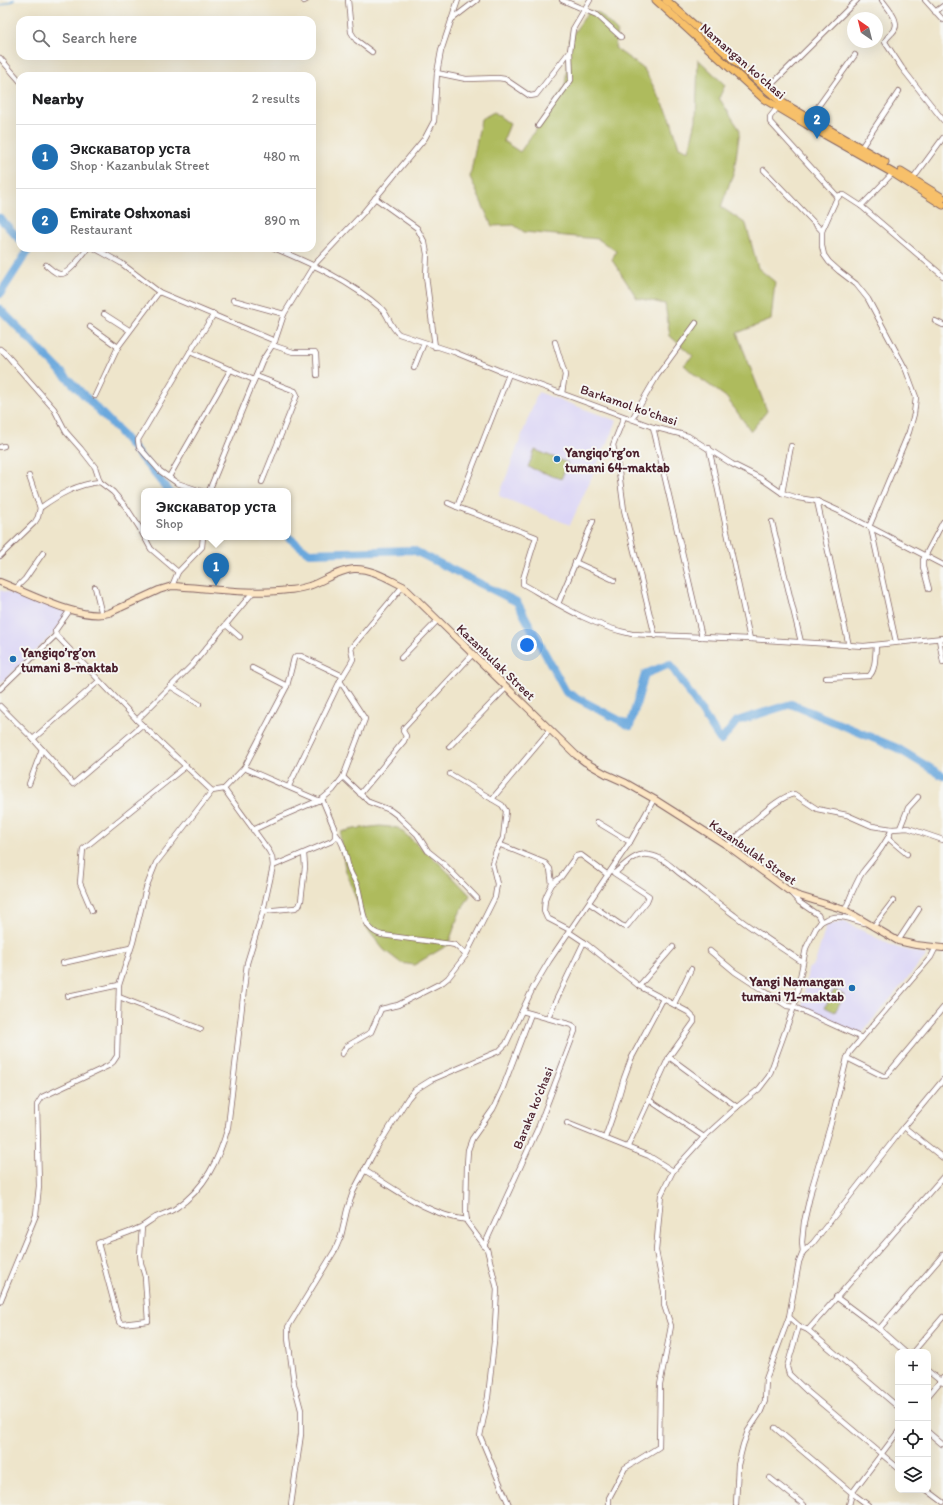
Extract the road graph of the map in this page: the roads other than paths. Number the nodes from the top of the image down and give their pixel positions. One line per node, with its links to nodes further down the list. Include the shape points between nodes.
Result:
1 (347, 0): 17 (street, via 351,32 356,40)
2 (458, 0): 14 (street)
3 (477, 0): 14 (street)
4 (562, 0): 12 (street)
5 (590, 0): 12 (street)
6 (656, 0): 25 (main road, Namangan ko'chasi, via 764,99)
7 (666, 0): 23 (main road, Namangan ko'chasi)
8 (857, 0): 23 (street)
9 (882, 0): 27 (street, via 897,26 885,42)
10 (925, 0): 13 (street)
11 (943, 6): 13 (street)
12 (586, 10): 16 (street, via 597,15); 18 (street, via 573,30)
13 (935, 12): 15 (street)
14 (451, 20): 21 (street)
15 (943, 20)
16 (621, 37)
17 (372, 52)
18 (570, 52): 21 (street, via 534,96 530,96 505,79 466,78); 28 (street, via 571,80)
19 (855, 55): 26 (street)
20 (0, 58): 22 (street)
21 (437, 73): 35 (street, via 434,121 431,128 426,138)
22 (16, 76)
23 (766, 90): 26 (main road, Namangan ko'chasi)
24 (899, 91): 30 (street)
25 (778, 107): 32 (main road, Namangan ko'chasi); 34 (street, via 770,117 770,122)
26 (809, 119): 30 (main road, Namangan ko'chasi)
27 (943, 120)
28 (538, 126)
29 (943, 138): 33 (street)
30 (861, 148): 33 (main road, Namangan ko'chasi)
31 (764, 170): 39 (street)
32 (894, 173): 37 (main road, Namangan ko'chasi); 38 (street)
33 (913, 179): 36 (main road, Namangan ko'chasi)
34 (838, 197): 38 (street, via 844,195); 39 (street)
35 (375, 198): 44 (street); 60 (street, via 417,228 425,243 426,276)
36 (943, 198)
37 (943, 205)
38 (861, 206): 45 (street)
39 (822, 231): 89 (street, via 824,255 856,284 868,299 906,370 916,397 909,432)
40 (85, 252): 43 (street, via 64,274 60,275)
41 (101, 252): 46 (street, via 121,263)
42 (283, 252): 44 (street, Barkamol ko'chasi)
43 (46, 265)
44 (314, 265): 50 (street); 58 (street, Barkamol ko'chasi, via 364,295 383,310 399,334)
45 (943, 276)
46 (158, 292): 49 (street); 55 (street)
47 (233, 300): 50 (street)
48 (104, 314): 55 (street)
49 (214, 314): 57 (street); 62 (street)
50 (284, 314): 57 (street)
51 (935, 321): 53 (street)
52 (696, 323): 71 (street, via 657,376)
53 (943, 325)
54 (90, 328): 59 (street)
55 (129, 330): 59 (street)
56 (555, 342): 68 (street, via 565,375)
57 (274, 343): 66 (street, via 293,352 315,352); 67 (street)
58 (424, 343): 60 (street, Barkamol ko'chasi); 63 (street)
59 (118, 347): 69 (street)
60 (436, 347): 65 (street, Barkamol ko'chasi)
61 (0, 349): 77 (street, via 54,410 66,432 82,448 95,467)
62 (190, 352): 64 (street); 76 (street, via 138,440 140,447 160,471)
63 (414, 368)
64 (232, 369): 67 (street); 76 (street)
65 (509, 374): 68 (street, Barkamol ko'chasi); 84 (street)
66 (317, 375)
67 (255, 378): 78 (street, via 295,391 298,395); 80 (street)
68 (562, 393): 70 (street, Barkamol ko'chasi)
69 (95, 396)
70 (624, 417): 71 (street, Barkamol ko'chasi); 113 (street, via 613,445 624,510)
71 (632, 419): 72 (street, Barkamol ko'chasi)
72 (653, 427): 74 (street, Barkamol ko'chasi, via 688,436); 115 (street)
73 (791, 446): 81 (street)
74 (709, 448): 81 (street, Barkamol ko'chasi, via 732,464 770,483); 116 (street)
75 (29, 476): 85 (street)
76 (169, 477): 79 (street)
77 (100, 482): 85 (street, via 86,484 60,494); 90 (street, via 126,507)
78 (262, 482)
79 (192, 488)
80 (210, 488)
81 (782, 493): 82 (street, Barkamol ko'chasi)
82 (817, 501): 89 (street, Barkamol ko'chasi); 120 (street)
83 (448, 503): 84 (street)
84 (457, 506): 107 (street, via 536,537 522,583)
85 (40, 508): 95 (street, via 35,522)
86 (593, 521): 96 (street)
87 (772, 522): 118 (street)
88 (943, 522): 94 (street)
89 (870, 528): 94 (street, Barkamol ko'chasi); 119 (street)
90 (141, 531)
91 (146, 540): 98 (street, via 151,549)
92 (203, 540): 98 (street, via 202,547)
93 (43, 553): 104 (street)
94 (925, 555): 97 (street, Barkamol ko'chasi); 105 (street, via 922,560)
95 (0, 556)
96 (575, 562): 99 (street); 107 (street)
97 (943, 565)
98 (178, 572): 101 (street)
99 (614, 580)
100 (0, 582): 104 (main road)
101 (172, 586): 106 (main road, Kazanbulak Street); 109 (main road, Kazanbulak Street)
102 (403, 586): 106 (main road, Kazanbulak Street, via 384,577 354,569 340,572 308,587); 110 (main road, Kazanbulak Street); 127 (street, via 352,646 353,659)
103 (95, 587): 109 (street)
104 (16, 588): 108 (main road)
105 (929, 589)
106 (254, 591): 111 (street)
107 (558, 604): 113 (street, via 613,630)
108 (70, 610): 109 (main road); 112 (street, via 55,631)
109 (102, 615)
110 (438, 620): 122 (main road, Kazanbulak Street); 123 (street)
111 (226, 626): 114 (street); 129 (street)
112 (56, 635): 128 (street); 132 (street)
113 (655, 636): 115 (street)
114 (240, 637)
115 (702, 637): 116 (street)
116 (750, 638): 118 (street)
117 (941, 639): 119 (street); 124 (street)
118 (800, 642): 120 (street)
119 (896, 642): 121 (street)
120 (849, 646): 121 (street)
121 (876, 646): 126 (street, via 873,670 869,676)
122 (472, 655): 131 (main road, Kazanbulak Street); 149 (street, via 404,728 404,741)
123 (401, 658)
124 (943, 662)
125 (252, 668): 130 (street)
126 (826, 678)
127 (341, 679): 130 (street, via 299,656 294,658); 144 (street, via 365,719); 146 (street)
128 (99, 680): 135 (street); 138 (street)
129 (170, 686): 133 (street); 135 (street)
130 (287, 686): 142 (street)
131 (506, 688): 137 (main road, Kazanbulak Street); 139 (street)
132 (0, 689)
133 (199, 704)
134 (0, 706): 138 (street)
135 (137, 720): 136 (street)
136 (142, 725): 140 (street, via 73,784); 141 (street)
137 (550, 730): 151 (street); 152 (main road, Kazanbulak Street, via 585,762)
138 (33, 739): 140 (street)
139 (449, 747)
140 (42, 750): 145 (street)
141 (186, 766): 148 (street); 175 (street, via 83,849 80,883)
142 (244, 768): 146 (street); 147 (street)
143 (450, 774): 151 (street)
144 (343, 777): 149 (street); 153 (street)
145 (29, 784)
146 (289, 786): 153 (street)
147 (224, 789): 148 (street); 157 (street)
148 (212, 791): 184 (street, via 156,863 146,888)
149 (360, 794): 170 (street, via 369,802 398,816 417,834 428,851)
150 (918, 798): 155 (street, via 908,808)
151 (492, 799): 162 (street, via 506,811)
152 (654, 799): 161 (street); 163 (main road, Kazanbulak Street)
153 (321, 800): 157 (street); 158 (street)
154 (596, 822): 161 (street)
155 (900, 828): 156 (street); 160 (street, via 916,830)
156 (892, 829): 159 (street); 163 (street, via 872,826 848,815 817,809 794,794 768,809)
157 (253, 830): 166 (street, via 269,851)
158 (336, 834): 164 (street, via 332,841); 187 (street, via 342,842 349,869 358,887 363,915 372,931 382,935 455,945)
159 (888, 838): 165 (street); 174 (street, via 862,873)
160 (943, 840)
161 (630, 842): 167 (street)
162 (501, 845): 168 (street, via 545,863 550,869); 187 (street, via 492,863 497,890)
163 (728, 846): 169 (main road, Kazanbulak Street)
164 (304, 854): 166 (street); 176 (street, via 305,867 299,906)
165 (907, 854)
166 (273, 866): 176 (street)
167 (611, 873): 168 (street, via 579,855); 172 (street); 172 (street, via 649,896 647,901 626,927); 188 (street, via 638,856 649,854 656,857)
168 (552, 884): 179 (street, via 545,899 545,915)
169 (789, 891): 174 (main road, Kazanbulak Street); 177 (street, via 799,902 818,915)
170 (477, 898)
171 (893, 901): 178 (street)
172 (589, 903): 179 (street)
173 (919, 909): 180 (street)
174 (845, 910): 178 (main road, Kazanbulak Street)
175 (92, 911)
176 (263, 911): 220 (street, via 247,963 232,1101 223,1144 206,1179 196,1191 175,1208)
177 (821, 922): 178 (street, via 839,916); 188 (street, via 812,934)
178 (871, 926): 180 (main road, Kazanbulak Street)
179 (570, 931): 181 (street); 199 (street, via 549,961)
180 (898, 941): 183 (main road, Kazanbulak Street)
181 (584, 942): 192 (street); 201 (street)
182 (673, 947): 192 (street)
183 (936, 947): 185 (main road, Kazanbulak Street); 203 (street, via 931,957)
184 (130, 948): 189 (street); 191 (street)
185 (943, 948)
186 (710, 952): 197 (street, via 787,1006)
187 (466, 955): 204 (street, via 444,982 398,1005 380,1009 371,1032 347,1046)
188 (802, 962): 197 (street)
189 (63, 963)
190 (691, 969): 196 (street)
191 (119, 985): 193 (street); 194 (street)
192 (639, 986): 195 (street)
193 (68, 996)
194 (119, 997): 202 (street); 225 (street, via 116,1056 113,1062 42,1097 37,1105 39,1186 36,1215)
195 (663, 999): 196 (street); 212 (street, via 624,1078)
196 (674, 1004): 205 (street, via 692,1015 694,1022)
197 (794, 1007): 203 (street); 209 (street, via 769,1076 759,1089)
198 (943, 1008): 206 (street, via 886,1076)
199 (522, 1011): 200 (street, Baraka koʻchasi); 216 (street, via 506,1044 499,1051 430,1080 415,1090 399,1111)
200 (531, 1014): 201 (street, Baraka koʻchasi); 219 (street, via 502,1090 493,1109 474,1135 468,1150)
201 (548, 1018): 221 (street, Baraka koʻchasi, via 574,1025 575,1031 538,1128)
202 (201, 1029)
203 (862, 1038): 206 (street)
204 (342, 1054)
205 (670, 1057): 208 (street); 209 (street)
206 (847, 1058): 222 (street, via 804,1222)
207 (943, 1080): 211 (street)
208 (649, 1100): 213 (street); 214 (street)
209 (737, 1107): 213 (street)
210 (567, 1123): 212 (street)
211 (904, 1127): 215 (street); 222 (street, via 813,1243)
212 (605, 1138): 214 (street)
213 (704, 1138): 217 (street)
214 (628, 1146): 217 (street)
215 (943, 1158)
216 (364, 1170): 219 (street, via 411,1200 443,1214); 247 (street, via 351,1198 335,1250 288,1328 294,1384 301,1410 301,1434)
217 (673, 1171): 249 (street, via 661,1195 656,1245 664,1304 671,1326 660,1385 658,1447 625,1468 609,1498)
218 (943, 1177): 224 (street)
219 (467, 1220): 221 (street)
220 (142, 1227): 220 (street, via 98,1243 119,1322 122,1324 148,1321 145,1277 140,1255)
221 (484, 1246): 248 (street, via 493,1269 497,1298 488,1397 480,1436)
222 (803, 1252): 227 (street)
223 (943, 1255): 229 (street)
224 (836, 1297): 229 (street); 230 (street)
225 (0, 1302)
226 (943, 1317): 232 (street)
227 (789, 1318): 228 (street); 250 (street, via 766,1380 765,1401 743,1445 738,1465)
228 (799, 1326): 230 (street); 241 (street, via 787,1367 789,1374)
229 (879, 1329): 231 (street)
230 (808, 1330): 236 (street)
231 (902, 1349)
232 (916, 1349)
233 (931, 1373): 234 (street)
234 (942, 1381): 235 (street)
235 (931, 1393)
236 (895, 1404)
237 (775, 1428): 244 (street)
238 (931, 1435): 240 (street)
239 (895, 1436): 241 (street)
240 (942, 1444)
241 (881, 1454): 242 (street); 244 (street)
242 (895, 1466)
243 (770, 1478): 251 (street)
244 (852, 1493): 252 (street); 253 (street)
245 (931, 1493): 246 (street)
246 (943, 1502)
247 (291, 1505)
248 (509, 1505)
249 (610, 1505)
250 (736, 1505)
251 (804, 1505)
252 (849, 1505)
253 (868, 1505)

